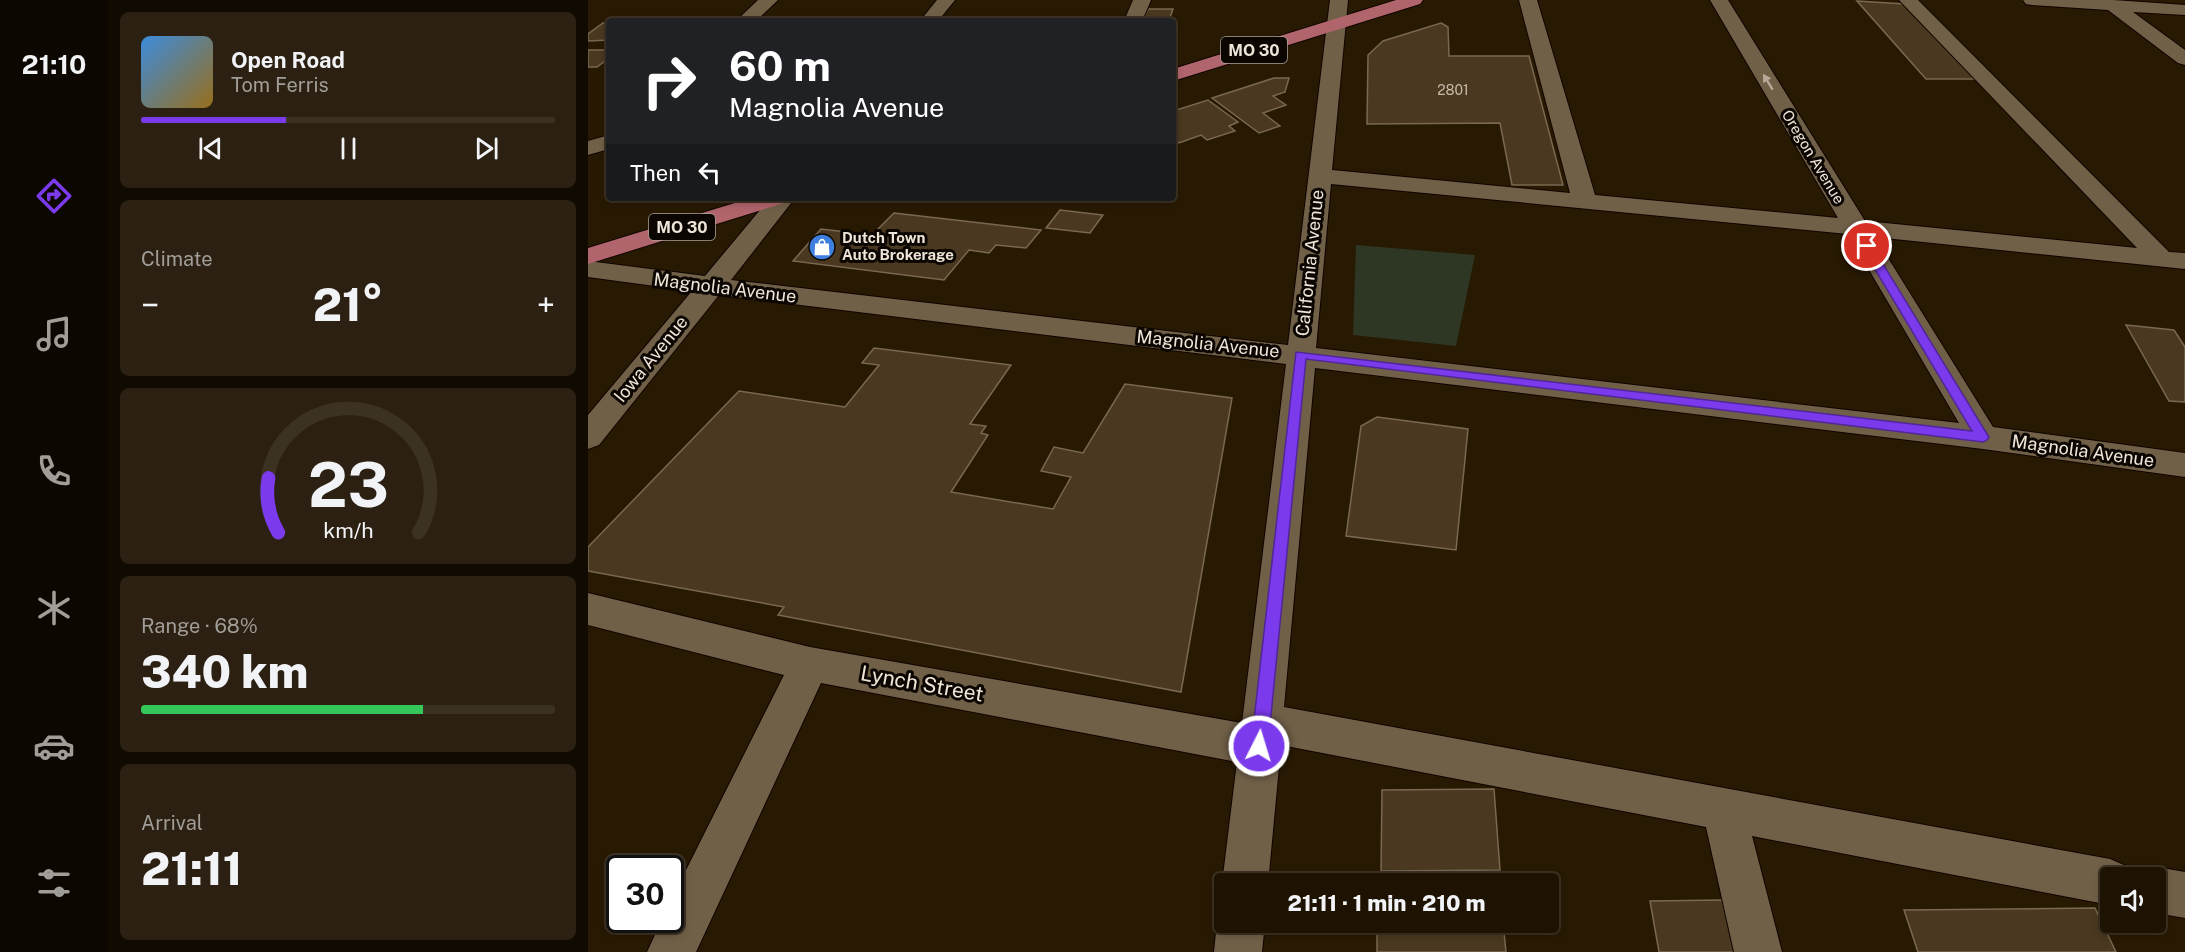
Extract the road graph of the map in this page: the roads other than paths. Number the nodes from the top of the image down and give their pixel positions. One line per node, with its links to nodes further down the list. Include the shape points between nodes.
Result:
1 (769, 0): 12 (street)
2 (946, 0): 13 (street)
3 (1142, 0): 14 (street)
4 (1414, 0): 11 (main road, MO 30)
5 (1528, 0): 22 (street)
6 (1719, 0): 23 (street, Oregon Avenue, one-way to 6)
7 (1908, 0): 25 (street)
8 (2032, 0): 9 (street)
9 (2109, 3): 10 (street); 15 (street)
10 (2185, 10)
11 (1337, 12): 16 (main road, MO 30); 19 (street, California Avenue)
12 (748, 18)
13 (931, 18)
14 (1134, 18)
15 (2185, 59)
16 (1176, 74)
17 (606, 143): 18 (street)
18 (588, 148)
19 (1319, 176): 22 (street); 28 (street, California Avenue)
20 (766, 201): 24 (main road, MO 30)
21 (781, 201): 27 (street, Iowa Avenue)
22 (1587, 202): 23 (street)
23 (1855, 227): 25 (street); 30 (street, Oregon Avenue)
24 (588, 256)
25 (2174, 260)
26 (588, 269): 27 (street, Magnolia Avenue)
27 (710, 286): 28 (street, Magnolia Avenue); 29 (street, Iowa Avenue)
28 (1300, 355): 30 (street, Magnolia Avenue); 34 (street, California Avenue)
29 (588, 437)
30 (1983, 437): 31 (street, Magnolia Avenue)
31 (2185, 465)
32 (588, 609): 33 (street, Lynch Street)
33 (810, 663): 34 (street, Lynch Street); 41 (street)
34 (1261, 734): 35 (street, Lynch Street); 36 (street, California Avenue)
35 (1724, 811): 37 (street, Lynch Street); 43 (street)
36 (1246, 873)
37 (2100, 880)
38 (2166, 892): 39 (street)
39 (2185, 895)
40 (1240, 933): 42 (street)
41 (671, 952)
42 (1238, 952)
43 (1758, 952)

